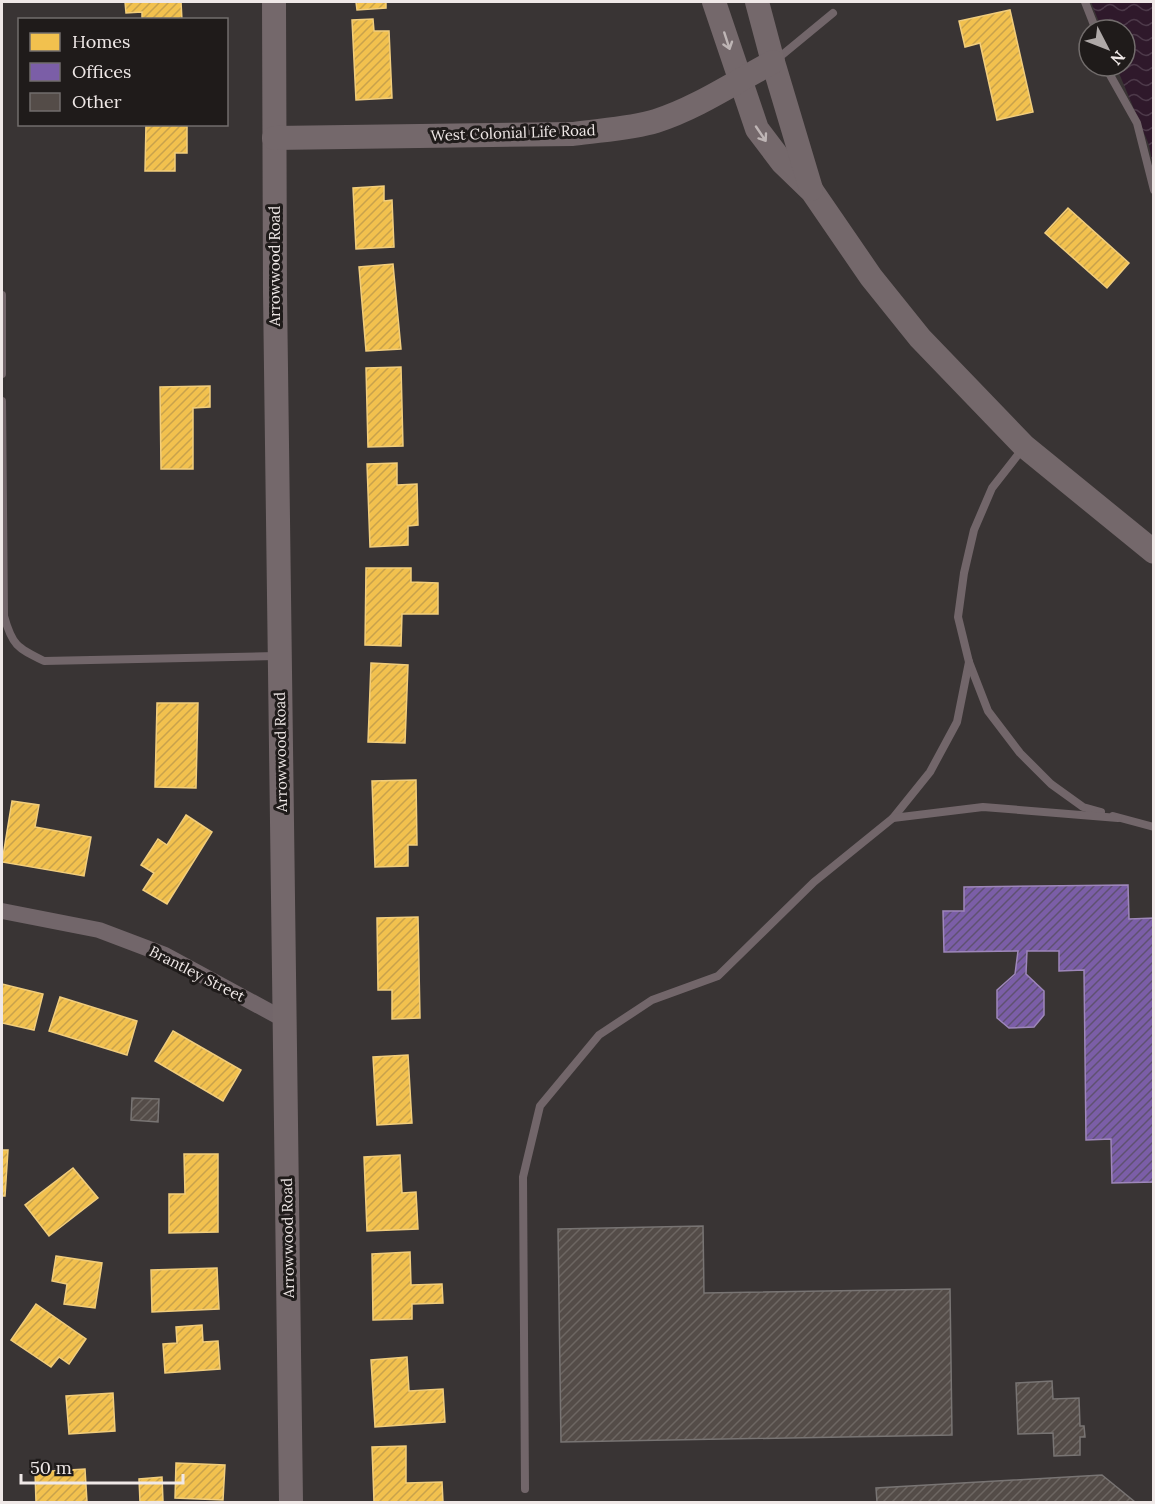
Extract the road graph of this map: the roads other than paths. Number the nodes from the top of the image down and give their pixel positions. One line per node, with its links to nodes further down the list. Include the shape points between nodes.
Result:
1 (274, 2): 10 (street, Arrowwood Road)
2 (714, 2): 9 (street, one-way to 9)
3 (757, 2): 7 (street)
4 (1085, 2): 6 (lane)
5 (834, 13): 7 (lane)
6 (1091, 18)
7 (773, 62): 9 (street, West Colonial Life Road); 12 (street)
8 (1112, 78): 11 (lane, via 1137,123)
9 (739, 80): 10 (street, West Colonial Life Road, via 655,121 573,134); 12 (street, one-way to 12, via 757,129 782,162)
10 (274, 138): 18 (street, Arrowwood Road)
11 (1154, 190)
12 (812, 191): 16 (street, via 871,277 920,338)
13 (2, 295): 14 (lane)
14 (2, 374)
15 (2, 401): 18 (lane, via 3,616 10,638 23,651 44,661)
16 (1024, 446): 17 (street); 19 (lane, via 992,488 974,530 958,617)
17 (1154, 552)
18 (280, 656): 24 (street, Arrowwood Road)
19 (969, 662): 20 (lane, via 957,722 930,772); 21 (lane, via 988,711 1020,753 1051,784 1083,807)
20 (893, 818): 21 (lane, via 982,807); 25 (lane, via 814,882 718,976 652,1000 599,1035 540,1106 523,1177)
21 (1118, 818): 22 (lane)
22 (1154, 827)
23 (2, 911): 24 (street, Brantley Street, via 99,930 165,955)
24 (285, 1020): 26 (street, Arrowwood Road)
25 (525, 1489)
26 (291, 1503)

